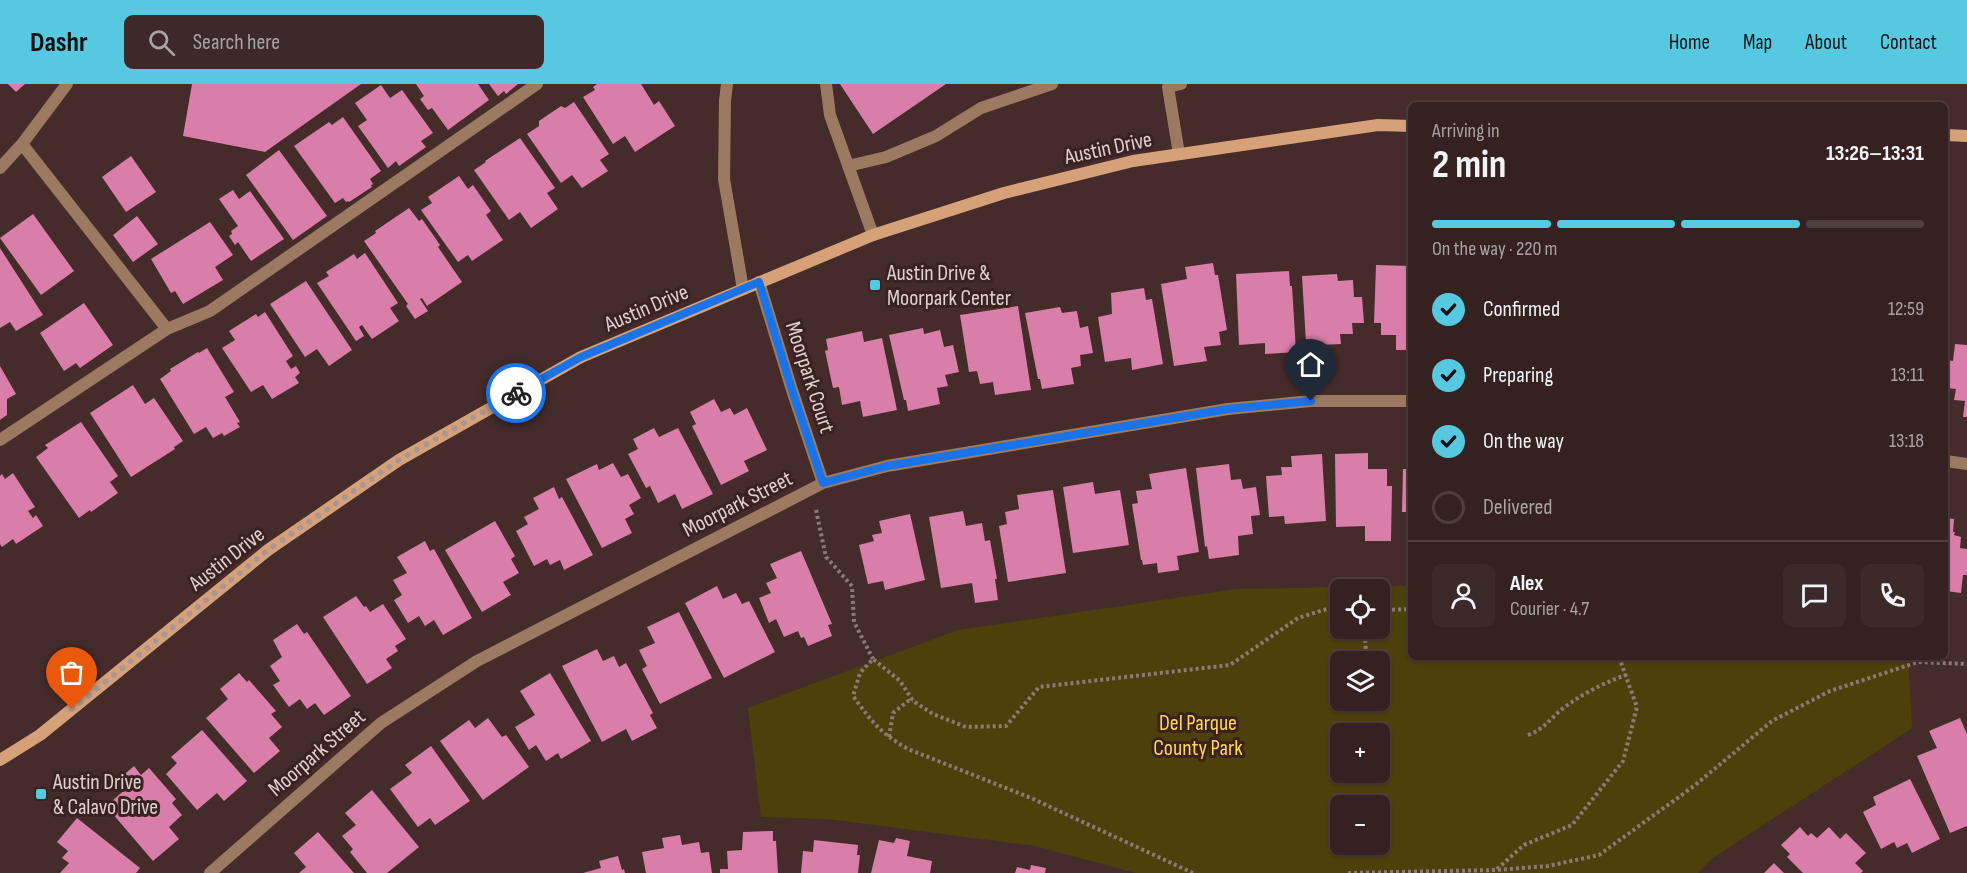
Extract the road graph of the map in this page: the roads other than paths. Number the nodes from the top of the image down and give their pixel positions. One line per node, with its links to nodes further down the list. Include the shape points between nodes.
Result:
1 (67, 84): 10 (street)
2 (537, 84): 17 (street, via 210,311)
3 (727, 84): 16 (street, via 724,179)
4 (826, 84): 12 (street, via 830,115)
5 (1052, 84): 12 (street, via 981,108 936,136 886,157)
6 (1171, 85): 11 (street)
7 (1408, 126): 11 (main road, Austin Drive, via 1378,125)
8 (1948, 135): 9 (main road)
9 (1967, 135)
10 (22, 144): 13 (street); 17 (street)
11 (1179, 154): 14 (main road, Austin Drive, via 1004,193)
12 (848, 166): 14 (street)
13 (0, 168)
14 (873, 235): 15 (main road, Austin Drive)
15 (759, 282): 16 (main road, Austin Drive); 22 (street, Moorpark Court)
16 (743, 289): 23 (main road, Austin Drive, via 581,357 399,460 268,550 40,735)
17 (167, 329): 19 (street)
18 (1408, 400): 22 (street, Moorpark Street, via 1311,401 1228,409 887,466)
19 (0, 440)
20 (1948, 461): 21 (street)
21 (1967, 464)
22 (823, 483): 24 (street, Moorpark Street, via 477,661 390,717)
23 (0, 760)
24 (210, 873)

